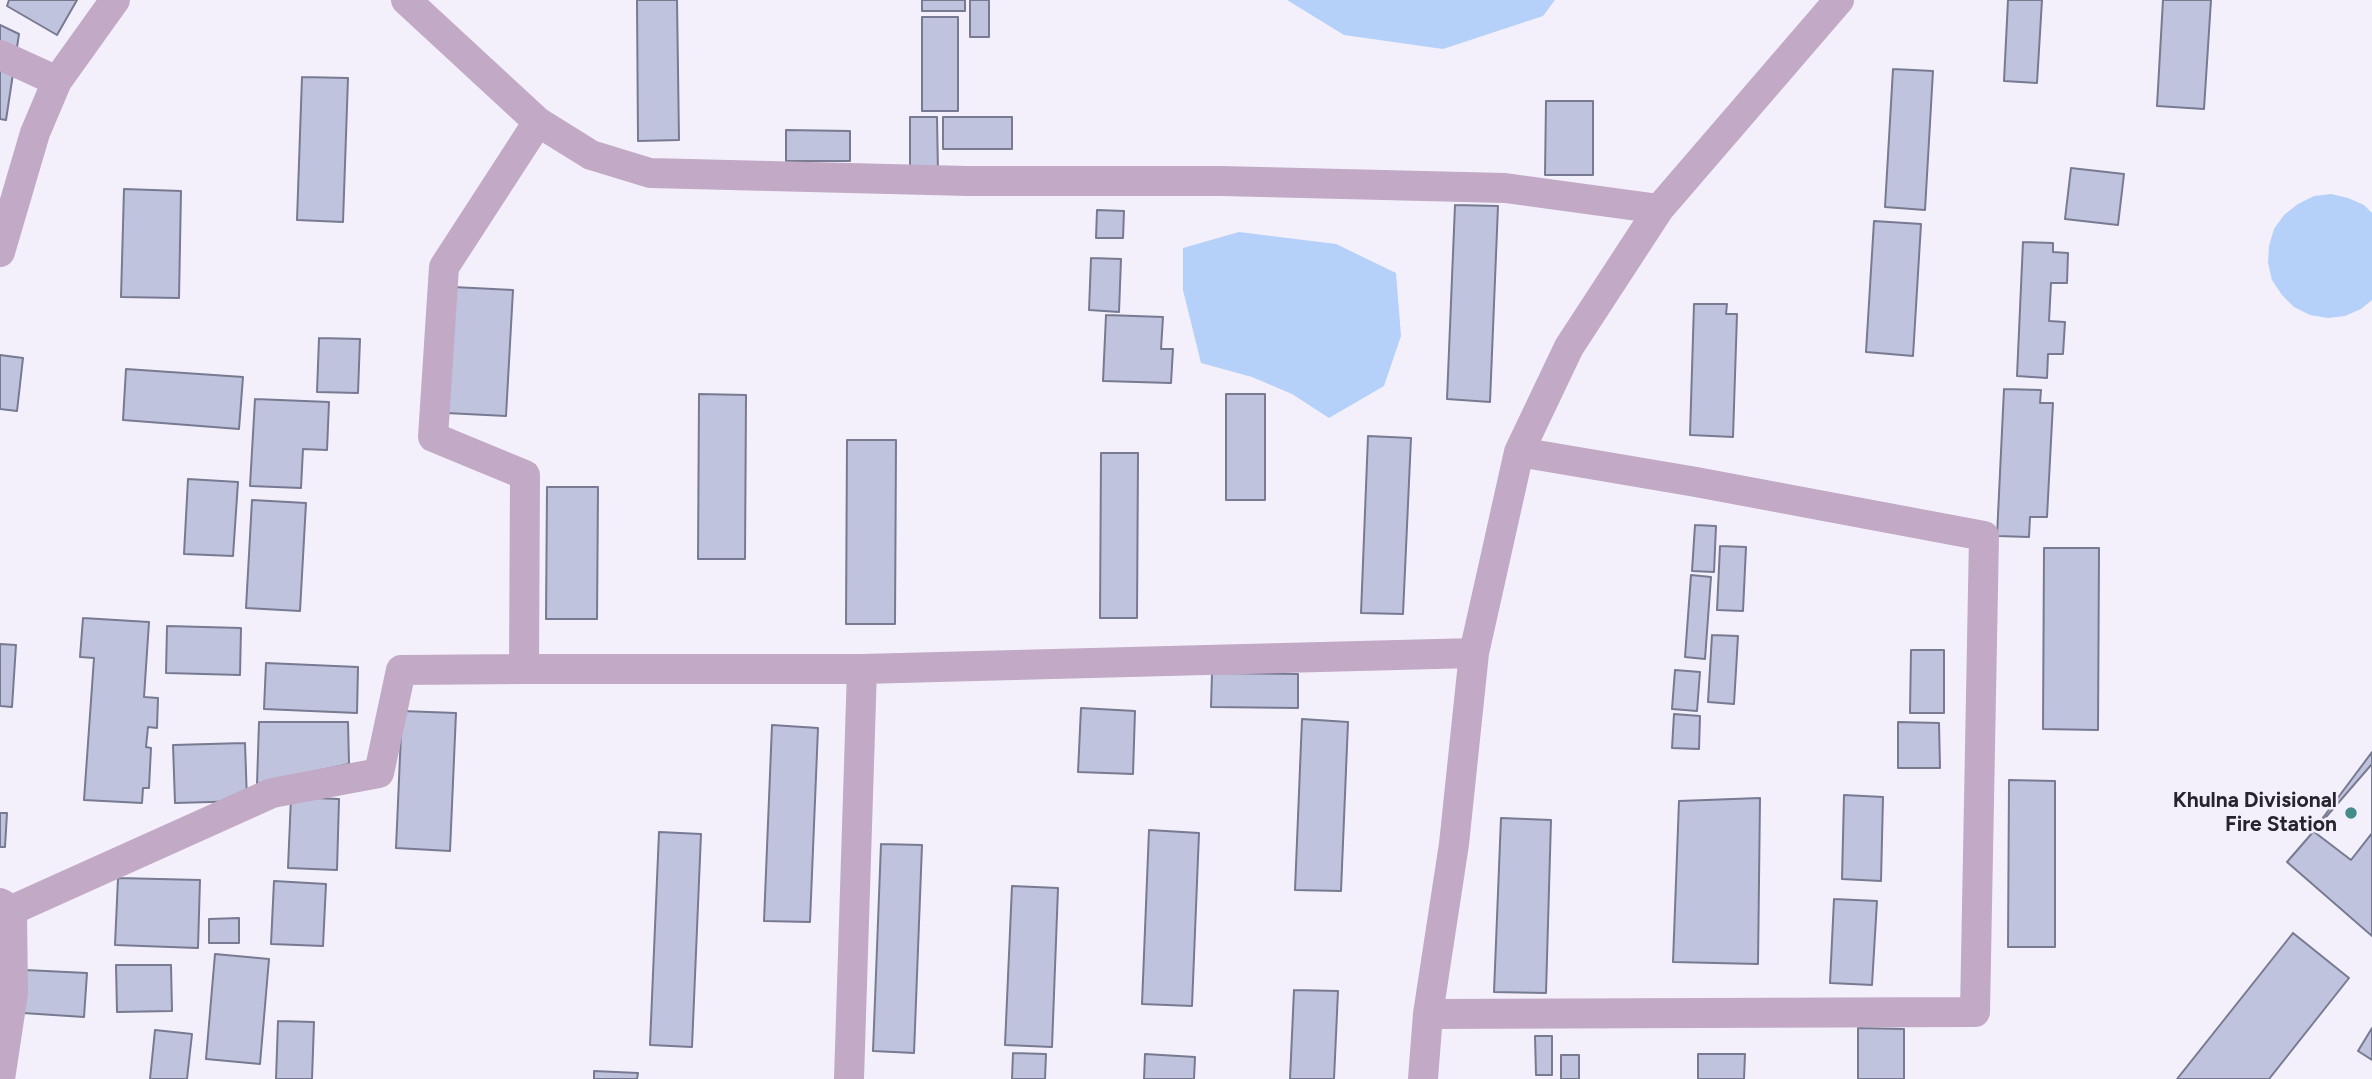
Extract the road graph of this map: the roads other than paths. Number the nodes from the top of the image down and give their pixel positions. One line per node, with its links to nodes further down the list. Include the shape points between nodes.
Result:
1 (115, 0): 5 (street)
2 (406, 0): 6 (street)
3 (1839, 0): 7 (street)
4 (0, 55): 5 (street)
5 (57, 81): 8 (street, via 35,133)
6 (538, 122): 7 (street, via 591,155 650,173 1506,188); 12 (street, via 444,267 433,437 525,475)
7 (1658, 209): 9 (street, via 1569,348)
8 (0, 252)
9 (1519, 452): 10 (street); 14 (street, via 1984,536 1975,1012)
10 (1475, 653): 11 (street); 14 (street, via 1454,844)
11 (862, 668): 12 (street); 16 (street)
12 (524, 669): 13 (street, via 401,670 379,774 272,793)
13 (6, 907): 15 (street, via 13,993)
14 (1428, 1014): 17 (street)
15 (0, 1079)
16 (849, 1079)
17 (1423, 1079)

